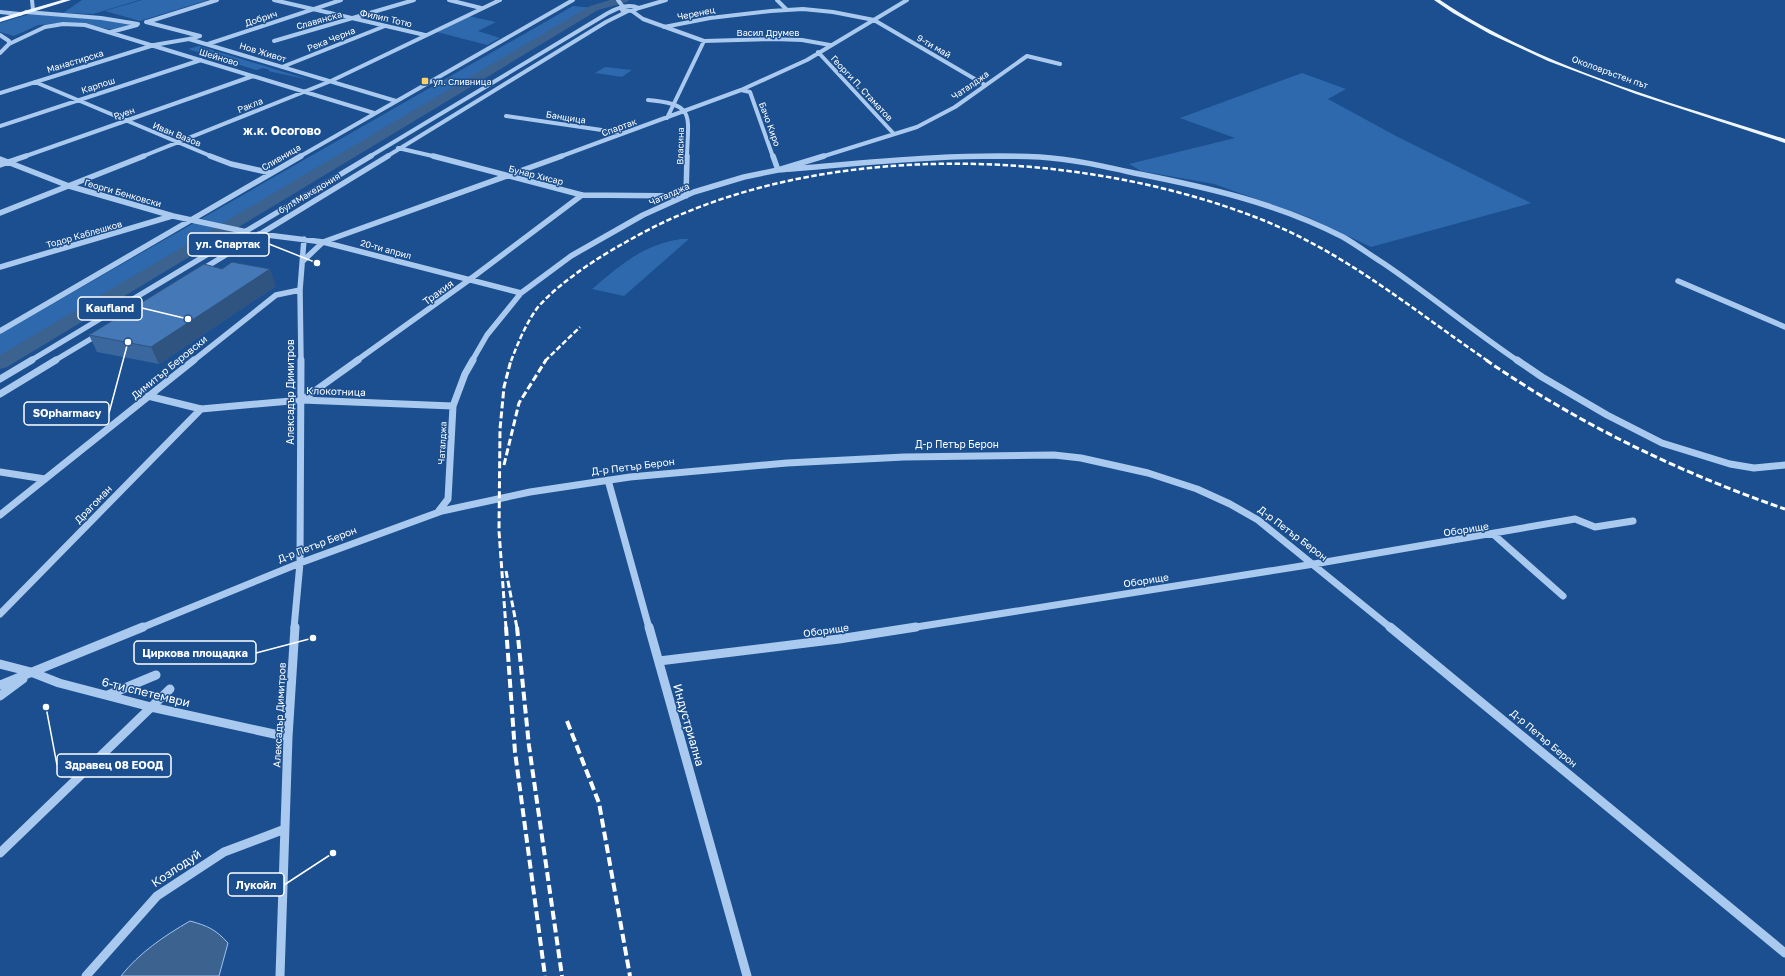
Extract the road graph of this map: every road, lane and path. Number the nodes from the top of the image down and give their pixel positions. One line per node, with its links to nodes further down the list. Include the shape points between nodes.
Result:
1 (32, 0): 21 (street)
2 (68, 0): 21 (main road)
3 (217, 0): 31 (street)
4 (274, 0): 20 (street, Филип Тотю)
5 (341, 0): 20 (street, Добрич)
6 (414, 0): 28 (street, Славянска)
7 (449, 0): 18 (street)
8 (500, 0): 18 (street, Ракла)
9 (573, 0): 62 (street, Сливница)
10 (657, 0): 17 (street, бул. Македония)
11 (666, 0): 19 (street, бул. Македония)
12 (777, 0): 22 (street)
13 (906, 0): 30 (street, Спартак)
14 (1437, 0): 72 (main road, Околовръстен път, via 1462,17 1539,55 1635,92)
15 (627, 1): 17 (street)
16 (621, 4): 17 (street, бул. Македония); 23 (street, via 622,10); 74 (street, бул. Македония)
17 (633, 5): 19 (street)
18 (481, 8): 37 (street, Ракла)
19 (638, 8): 23 (street, бул. Македония); 26 (street)
20 (313, 9): 28 (street, Филип Тотю); 40 (street, Добрич)
21 (33, 10): 25 (main road)
22 (787, 10): 30 (street, Черенец, via 814,10); 34 (street, Черенец, via 710,18)
23 (630, 11): 26 (street); 27 (street, бул. Македония)
24 (0, 12): 25 (street)
25 (23, 13): 29 (main road); 32 (street, via 101,18)
26 (637, 14): 27 (street); 34 (street)
27 (616, 17): 75 (street, бул. Македония)
28 (353, 18): 33 (street, Филип Тотю); 41 (street, Славянска)
29 (0, 20)
30 (874, 20): 46 (street, Спартак); 56 (street, 9-ти май)
31 (146, 22): 32 (street); 38 (street)
32 (138, 24): 35 (street)
33 (385, 26): 37 (street, Филип Тотю); 52 (street, Река Черна)
34 (664, 27): 42 (street)
35 (111, 32): 43 (street, Шейново, via 85,25 57,24 36,29); 45 (street, Шейново)
36 (0, 35): 43 (street, via 9,41)
37 (425, 35): 54 (street, Ракла)
38 (200, 36): 39 (street); 40 (street)
39 (189, 39): 44 (street, Нов Живот); 45 (street, Манастирска)
40 (217, 41): 44 (street, Добрич)
41 (274, 41)
42 (704, 41): 46 (street, Васил Друмев, via 774,39); 63 (street, Власина)
43 (9, 44): 47 (street); 49 (street)
44 (208, 44): 52 (street, Нов Живот)
45 (154, 45): 50 (street, Шейново); 55 (street, Манастирска)
46 (830, 45): 48 (street, Спартак)
47 (0, 46)
48 (818, 52): 57 (street, Спартак, via 807,60); 71 (street, Георги П. Стаматов)
49 (0, 53)
50 (201, 60): 53 (street, Шейново); 60 (street, Карпош)
51 (1060, 64): 56 (street, Чаталджа, via 1027,56)
52 (282, 67): 54 (street, Нов Живот)
53 (253, 76): 58 (street, Шейново); 68 (street, Руен)
54 (330, 81): 58 (street, Ракла); 62 (street, Нов Живот)
55 (35, 82): 59 (street, Манастирска); 60 (street, Иван Вазов)
56 (985, 86): 71 (street, Чаталджа, via 935,119)
57 (741, 90): 64 (street, Спартак); 81 (street, Бачо Киро, via 750,92)
58 (304, 92): 65 (street, Шейново); 73 (street, Ракла)
59 (0, 93)
60 (76, 100): 68 (street, Иван Вазов); 69 (street, Карпош)
61 (648, 100): 63 (street)
62 (396, 101): 65 (street, Сливница)
63 (674, 103): 64 (street); 67 (street, Власина)
64 (686, 111): 67 (street, Спартак); 86 (street, Власина)
65 (374, 113): 82 (street, Сливница)
66 (506, 116): 70 (street, Банщица)
67 (667, 118): 70 (street, Спартак)
68 (125, 121): 73 (street, Иван Вазов); 78 (street, Руен)
69 (0, 126)
70 (623, 134): 83 (street, Спартак)
71 (894, 134): 76 (street, Чаталджа)
72 (1785, 142)
73 (178, 143): 82 (street, Иван Вазов, via 234,165); 84 (street, Ракла)
74 (386, 146): 75 (street, Бунар Хисар); 90 (street, бул. Македония)
75 (400, 148): 83 (street, Бунар Хисар); 91 (street, бул. Македония)
76 (827, 155): 80 (street); 81 (street, Чаталджа)
77 (0, 159): 78 (street, Георги Бенковски)
78 (8, 162): 79 (street, Руен); 84 (street, Георги Бенковски)
79 (0, 165)
80 (830, 165): 81 (street); 110 (street, via 927,158 1041,157 1072,160 1206,187 1258,202 1344,238 1542,377 1662,443 1730,464 1754,468)
81 (778, 170): 86 (street, Чаталджа, via 744,177)
82 (271, 173): 89 (street, Сливница)
83 (506, 176): 85 (street, Бунар Хисар); 93 (street, Спартак)
84 (69, 186): 87 (street, Ракла); 88 (street, Георги Бенковски)
85 (582, 195): 86 (street, Бунар Хисар); 97 (street, Тракия)
86 (686, 196): 100 (street, Чаталджа, via 644,215 571,256)
87 (0, 213)
88 (173, 216): 89 (street, Георги Бенковски); 95 (street, Тодор Каблешков)
89 (191, 220): 90 (street, Георги Бенковски); 102 (street, Сливница)
90 (242, 231): 91 (street, 20-ти април); 104 (street, бул. Македония)
91 (259, 234): 92 (street, 20-ти април); 96 (street, бул. Македония)
92 (304, 239): 93 (street, 20-ти април); 94 (street, Алексадър Димитров)
93 (323, 242): 94 (street); 97 (street, 20-ти април)
94 (303, 261): 99 (street, Алексадър Димитров)
95 (0, 267)
96 (194, 274)
97 (469, 280): 100 (street, 20-ти април); 107 (street, Тракия)
98 (1678, 281): 101 (street)
99 (300, 290): 106 (street, Димитър Беровски, via 276,294); 107 (street, Алексадър Димитров)
100 (521, 293): 108 (street, Чаталджа, via 487,335 465,374)
101 (1785, 327)
102 (0, 331)
103 (103, 331): 105 (street)
104 (0, 379)
105 (0, 394)
106 (148, 396): 109 (street, Клокотница); 112 (street, Димитър Беровски)
107 (302, 400): 108 (street, Клокотница); 109 (street, Клокотница); 118 (street, Алексадър Димитров)
108 (453, 406): 114 (street, Чаталджа, via 448,499)
109 (201, 409): 121 (street, Драгоман)
110 (1785, 466)
111 (0, 472): 112 (street)
112 (45, 479): 115 (street, Димитър Беровски)
113 (608, 480): 114 (street, Д-р Петър Берон, via 530,492); 119 (street, Д-р Петър Берон, via 787,463 908,457 1066,456 1148,472 1197,489 1258,520); 122 (street, Индустриална)
114 (438, 512): 118 (street, Д-р Петър Берон)
115 (0, 515)
116 (1633, 520): 117 (street, Оборище, via 1594,527 1575,519)
117 (1493, 534): 119 (street, Оборище); 120 (street)
118 (300, 562): 124 (street, Д-р Петър Берон); 131 (street, Алексадър Димитров)
119 (1314, 564): 122 (street, Оборище, via 839,639); 134 (street, Д-р Петър Берон)
120 (1563, 596)
121 (0, 614)
122 (659, 661): 137 (street, Индустриална)
123 (0, 664): 124 (street, 6-ти спетември)
124 (30, 672): 126 (street, Д-р Петър Берон); 128 (street, 6-ти спетември, via 59,684); 129 (street)
125 (156, 675): 128 (street)
126 (0, 685)
127 (170, 689): 130 (street)
128 (108, 695): 130 (street, 6-ти спетември)
129 (0, 696)
130 (151, 707): 131 (street, 6-ти спетември); 133 (street)
131 (288, 737): 132 (street, Алексадър Димитров)
132 (285, 829): 135 (street, Козлодуй, via 224,852 157,896); 136 (street, Алексадър Димитров)
133 (0, 853)
134 (1785, 953)
135 (86, 976)
136 (280, 976)
137 (747, 976)

